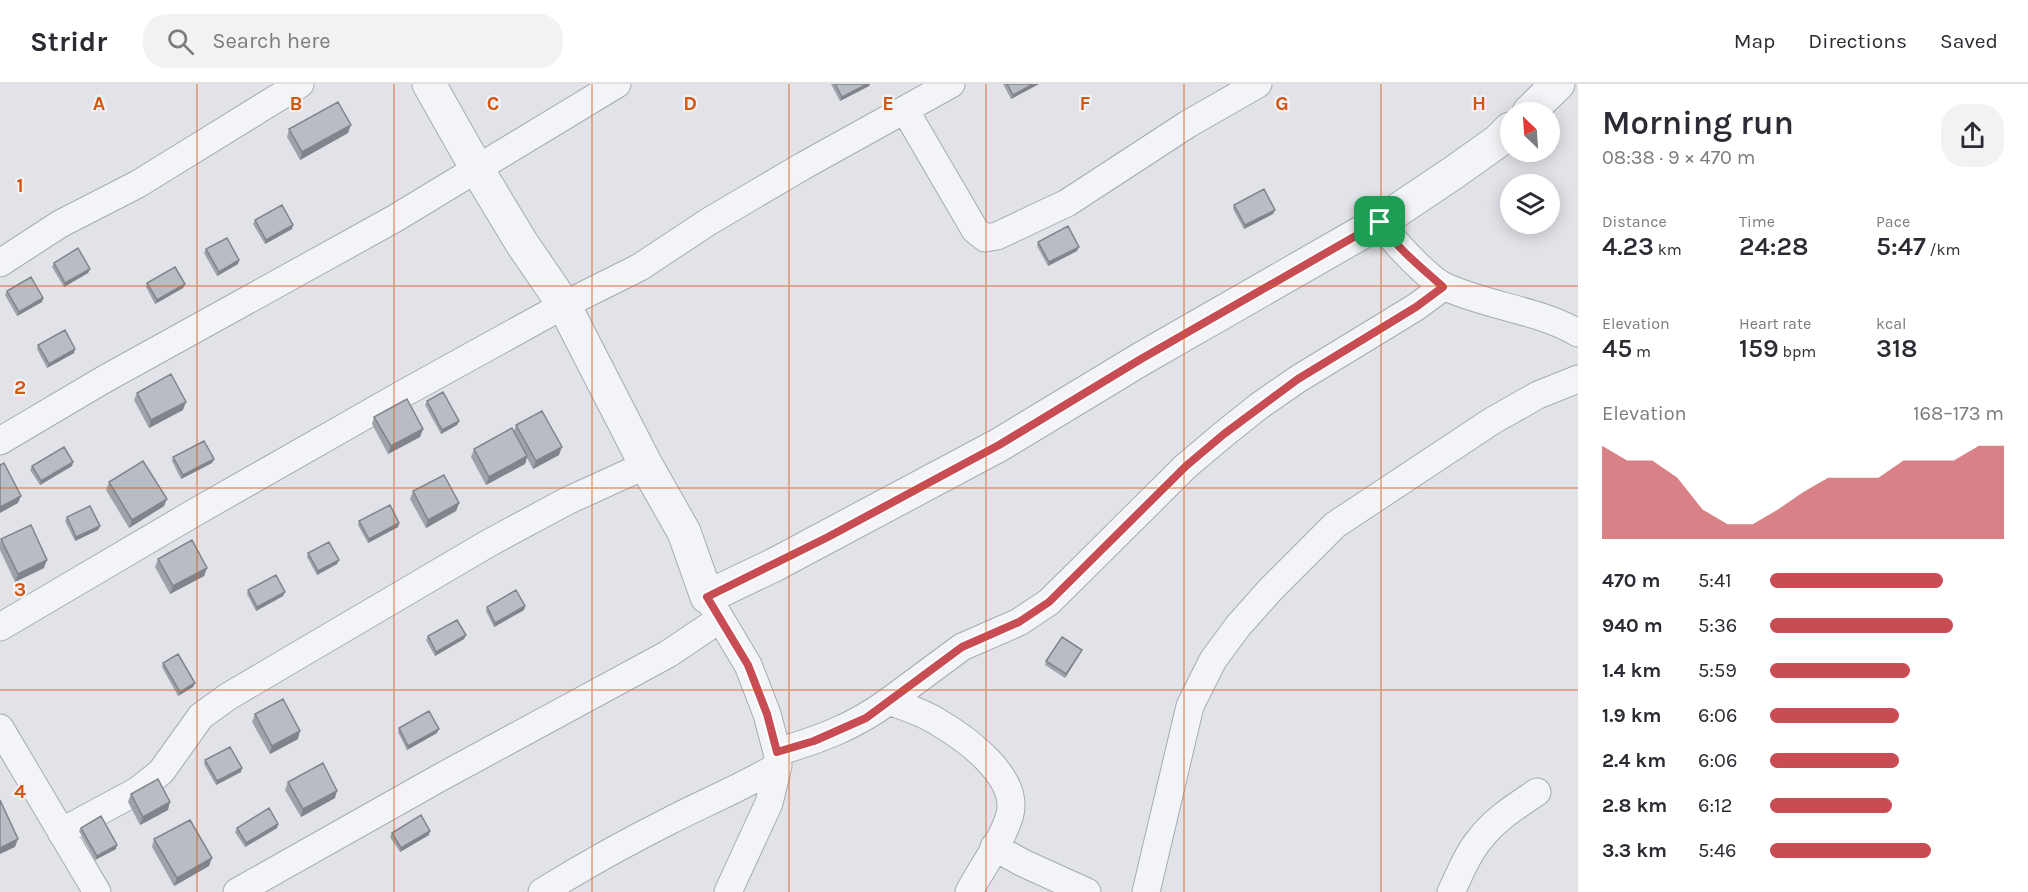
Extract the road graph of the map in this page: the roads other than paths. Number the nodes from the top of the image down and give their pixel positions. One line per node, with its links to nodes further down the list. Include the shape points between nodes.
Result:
1 (300, 84): 12 (street)
2 (429, 84): 10 (street)
3 (616, 84): 10 (street)
4 (951, 84): 8 (street)
5 (1258, 84): 8 (street, via 1067,202 985,238 975,230)
6 (1558, 84): 7 (street)
7 (1539, 102)
8 (905, 110): 14 (street, via 708,222 640,267)
9 (1500, 137): 11 (street)
10 (477, 169): 14 (street); 17 (street)
11 (1380, 222): 13 (street); 19 (street, via 999,445 783,560)
12 (0, 263)
13 (1443, 287): 15 (street); 21 (street, via 1298,379 1224,434 1170,481 1049,602 1019,622 962,647)
14 (564, 305): 18 (street); 20 (street, via 231,491)
15 (1578, 333)
16 (1578, 379): 33 (street, via 1538,395 1492,421 1335,525 1238,626 1213,660 1190,706)
17 (0, 441)
18 (646, 465): 19 (street, via 684,532); 25 (street, via 489,543 229,696 201,716 160,772 137,791)
19 (714, 608): 23 (street, via 748,665 767,714); 28 (street, via 668,654)
20 (0, 627)
21 (889, 701): 23 (street, via 866,718); 26 (street, via 936,720 974,747 1000,772 1011,811)
22 (0, 728): 25 (street)
23 (778, 759): 29 (street, via 748,784 662,825); 30 (street, via 769,803)
24 (1538, 792): 34 (street, via 1480,838)
25 (61, 832): 27 (street)
26 (994, 847): 31 (street); 32 (street)
27 (97, 892)
28 (237, 892)
29 (542, 892)
30 (728, 892)
31 (969, 892)
32 (1087, 892)
33 (1146, 892)
34 (1451, 892)

